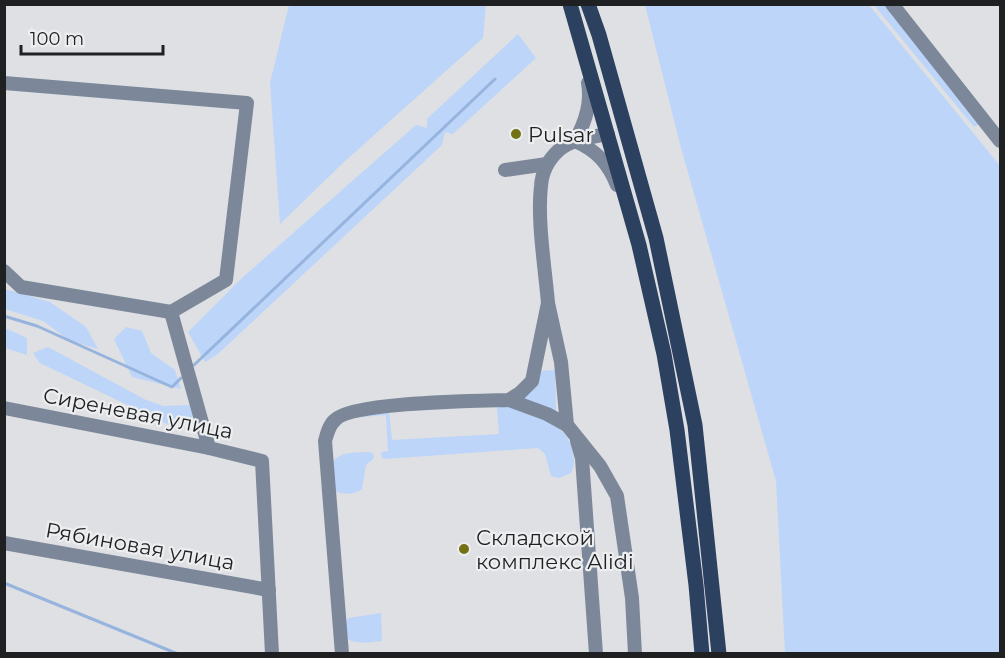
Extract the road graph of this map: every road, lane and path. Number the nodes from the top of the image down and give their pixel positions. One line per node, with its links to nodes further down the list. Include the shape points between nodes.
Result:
1 (570, 4): 4 (main road)
2 (588, 4): 6 (main road)
3 (892, 4): 9 (street)
4 (577, 25): 7 (main road); 8 (street, via 589,101 587,116)
5 (4, 83): 15 (street, via 247,103 226,280)
6 (627, 130): 7 (main road); 27 (main road, via 656,238 694,425)
7 (608, 134): 8 (street); 12 (main road)
8 (575, 141): 10 (street, via 560,149); 12 (street, via 592,148 605,161)
9 (1000, 141)
10 (547, 164): 11 (street); 14 (street, via 540,207)
11 (505, 170)
12 (632, 223): 26 (main road, via 664,354 677,430)
13 (4, 271): 15 (street, via 21,286)
14 (548, 303): 16 (street, via 532,381); 18 (street)
15 (171, 312): 19 (street)
16 (509, 400): 18 (street, via 548,414); 23 (street, via 384,407 349,412 335,419 326,441)
17 (4, 408): 19 (street, Сиреневая улица)
18 (571, 430): 24 (street, via 582,458); 25 (street, via 600,466 617,496 632,598)
19 (209, 448): 21 (street, Сиреневая улица, via 262,461)
20 (4, 543): 21 (street, Рябиновая улица)
21 (269, 590): 22 (street)
22 (272, 654)
23 (342, 654)
24 (596, 654)
25 (635, 654)
26 (702, 654)
27 (719, 654)

